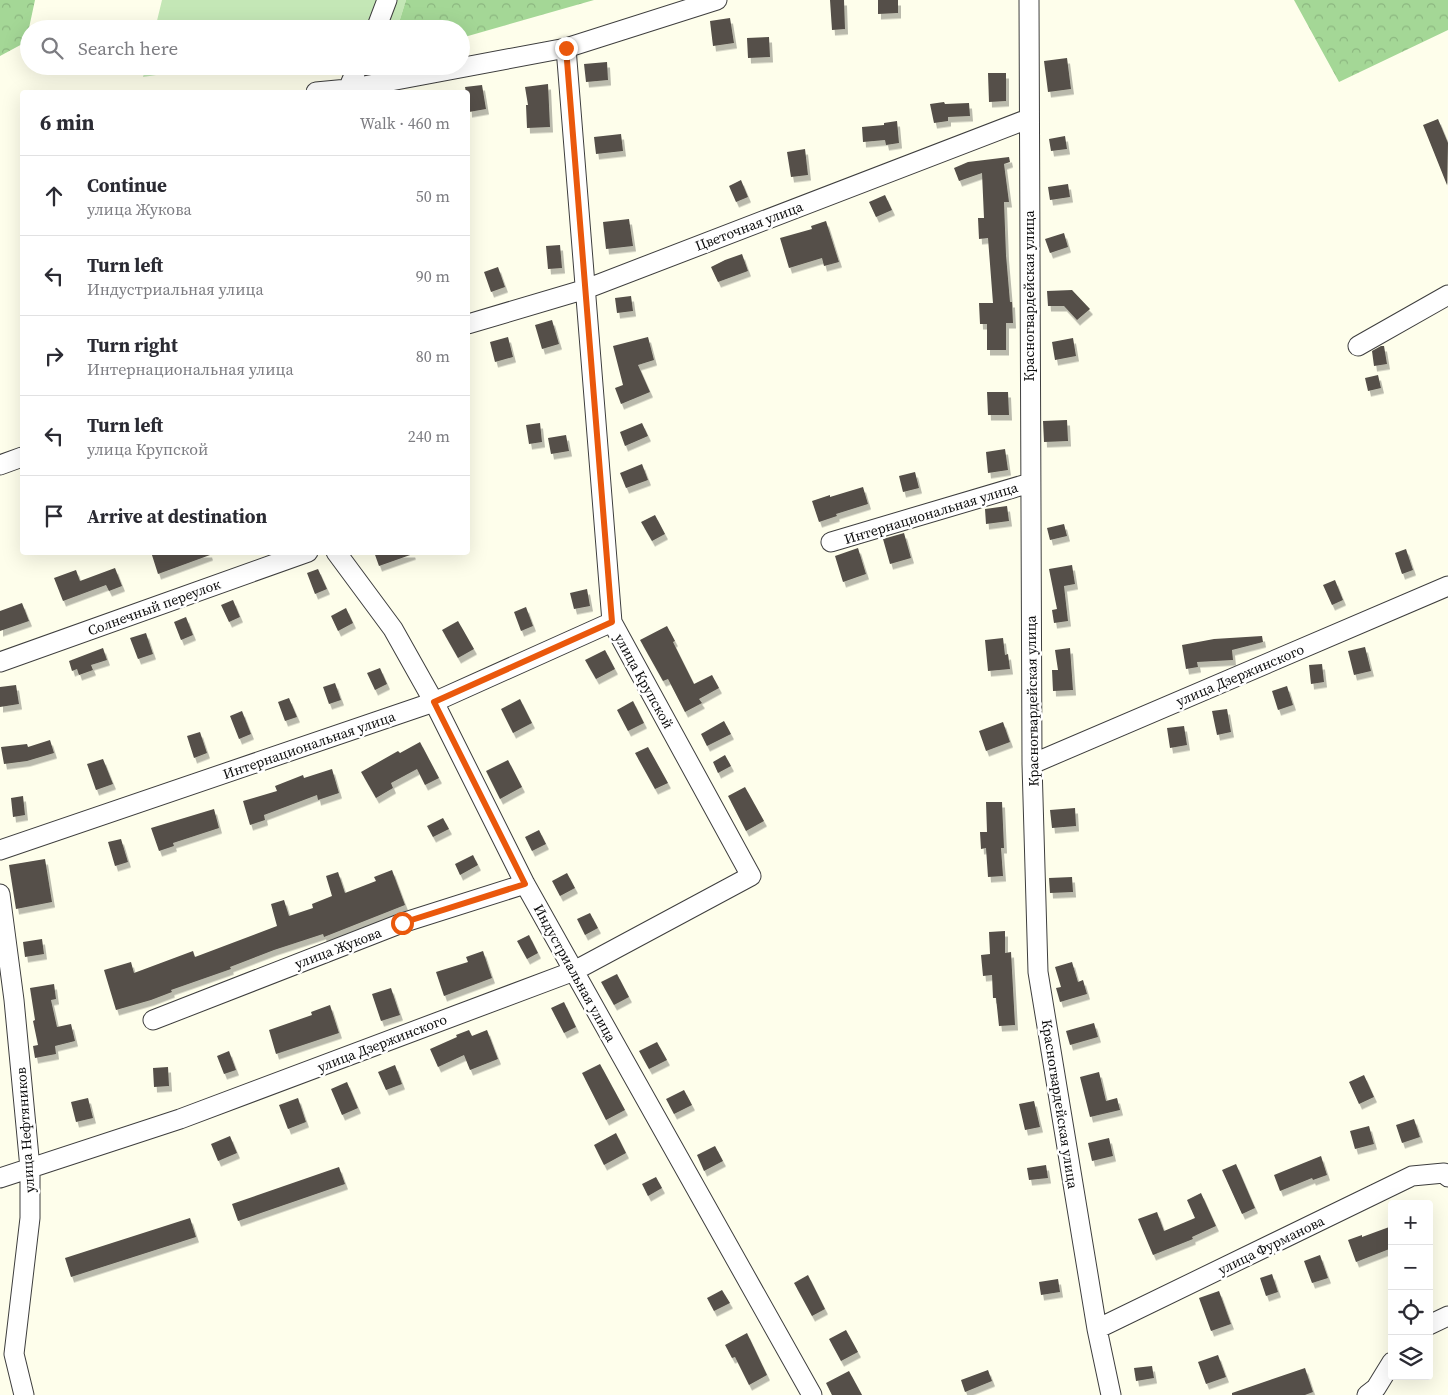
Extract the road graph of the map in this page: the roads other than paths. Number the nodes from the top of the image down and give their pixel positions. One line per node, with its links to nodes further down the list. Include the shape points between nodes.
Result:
1 (387, 0): 4 (street)
2 (717, 0): 5 (street)
3 (1029, 0): 11 (street, Красногвардейская улица)
4 (379, 20)
5 (566, 48): 6 (street); 12 (street, улица Крупской)
6 (470, 66)
7 (354, 75): 9 (street)
8 (422, 75): 9 (street)
9 (348, 89): 10 (street)
10 (337, 90)
11 (1028, 119): 12 (street, Цветочная улица); 18 (street, Красногвардейская улица)
12 (586, 289): 14 (street, Цветочная улица); 23 (street, улица Крупской)
13 (1448, 295): 15 (street)
14 (470, 323)
15 (1358, 346)
16 (20, 458): 17 (street)
17 (0, 465)
18 (1030, 483): 19 (street, Интернациональная улица); 26 (street, Красногвардейская улица)
19 (831, 542)
20 (300, 555): 24 (street, Солнечный переулок)
21 (338, 555): 25 (street, Индустриальная улица, via 393,629)
22 (1448, 586): 26 (street, улица Дзержинского)
23 (612, 622): 25 (street, Интернациональная улица); 28 (street, улица Крупской)
24 (0, 662)
25 (434, 702): 27 (street, Интернациональная улица); 29 (street, Индустриальная улица)
26 (1032, 764): 37 (street, Красногвардейская улица, via 1038,972)
27 (0, 850)
28 (751, 876): 31 (street, улица Дзержинского)
29 (525, 884): 31 (street, Индустриальная улица); 33 (street, улица Жукова, via 402,923)
30 (0, 894): 32 (street, улица Нефтяников)
31 (574, 971): 34 (street, улица Дзержинского, via 180,1120); 40 (street, Индустриальная улица)
32 (7, 1003): 34 (street, улица Нефтяников)
33 (153, 1020)
34 (30, 1168): 36 (street, улица Дзержинского); 39 (street, улица Нефтяников, via 30,1218 14,1354)
35 (1448, 1176): 37 (street, улица Фурманова, via 1444,1173 1412,1176)
36 (0, 1178)
37 (1097, 1329): 41 (street, Красногвардейская улица)
38 (1388, 1368): 42 (street, via 1376,1388)
39 (24, 1395)
40 (812, 1395)
41 (1111, 1395)
42 (1367, 1395)

